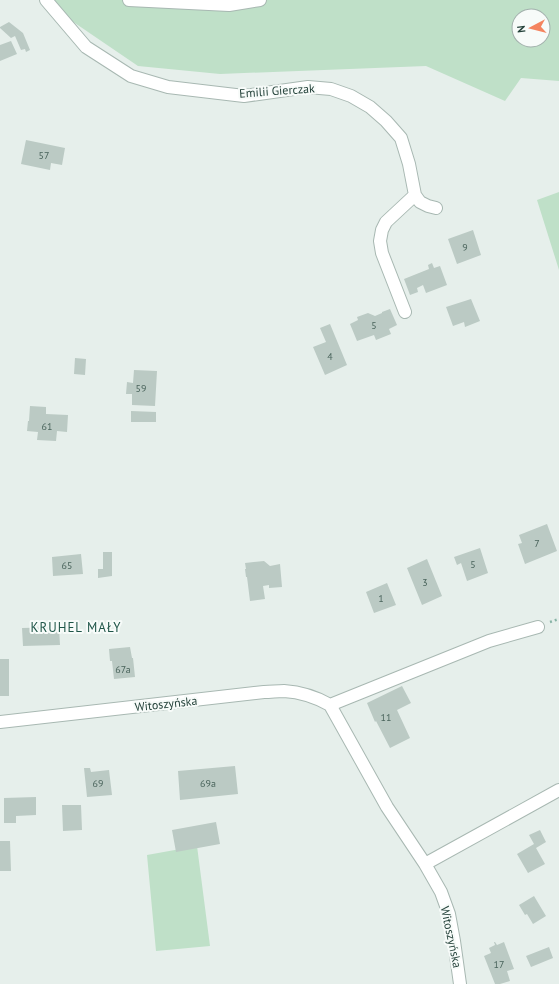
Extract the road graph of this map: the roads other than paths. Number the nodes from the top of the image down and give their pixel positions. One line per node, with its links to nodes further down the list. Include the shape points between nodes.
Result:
1 (46, 0): 4 (street, Emilii Gierczak, via 86,47 131,76 168,87 244,96 308,87 331,89 351,96 370,107 401,138)
2 (129, 0): 3 (street, via 229,5)
3 (260, 0)
4 (415, 195): 5 (street, via 420,202); 6 (street, via 386,222 380,241 382,253)
5 (436, 208)
6 (405, 312)
7 (538, 627): 8 (street, via 489,642)
8 (330, 705): 9 (street, Witoszyńska, via 304,694 264,692); 11 (street, Witoszyńska, via 387,806)
9 (0, 722)
10 (559, 790): 11 (street)
11 (425, 864): 12 (street, Witoszyńska, via 441,892 449,914)
12 (460, 984)

